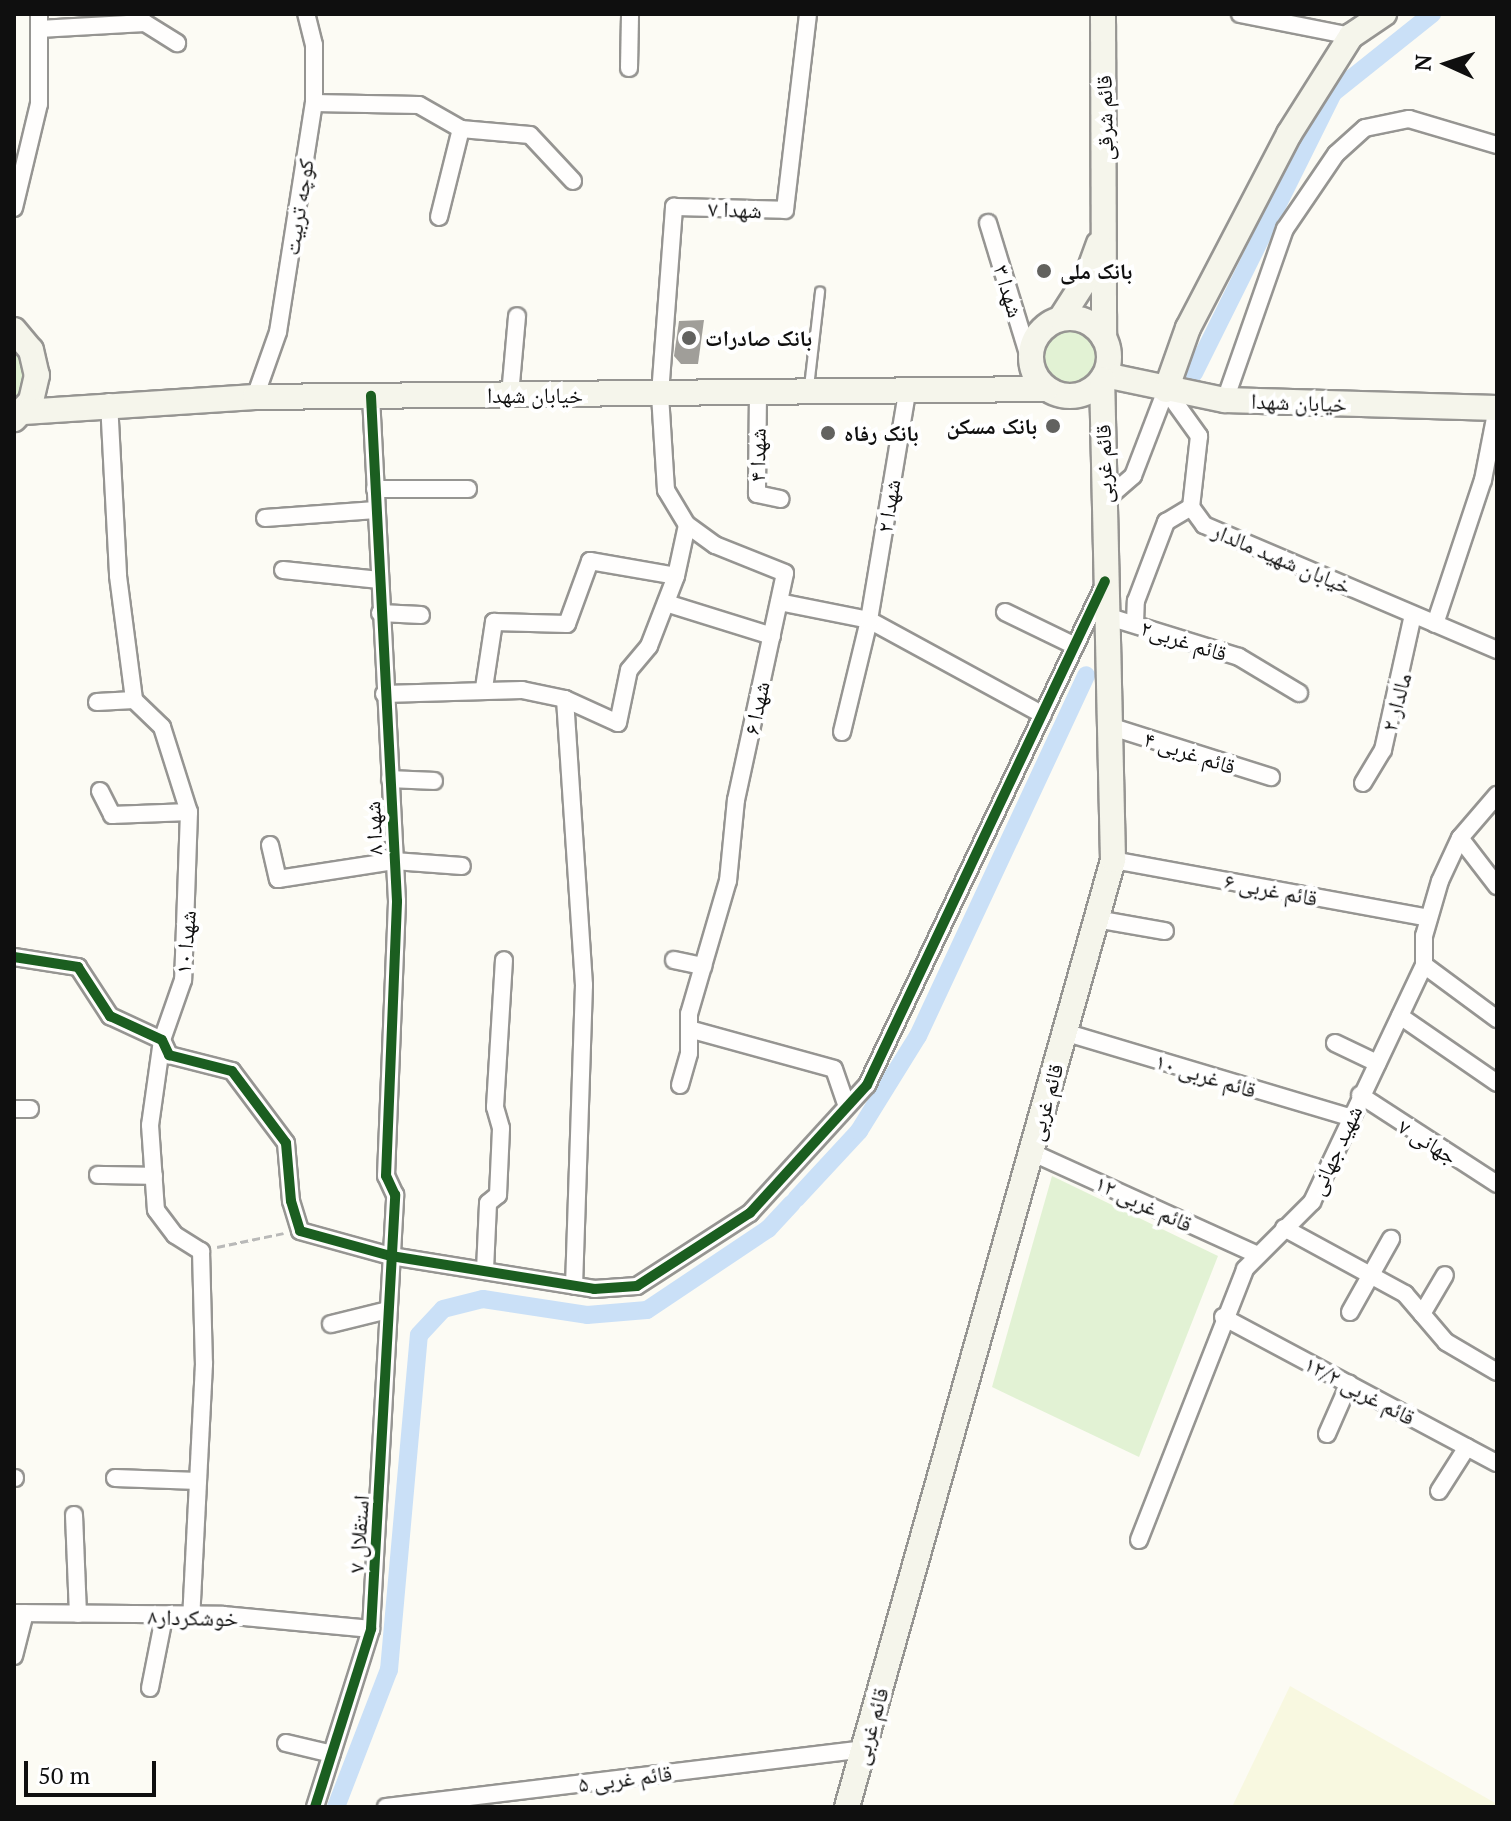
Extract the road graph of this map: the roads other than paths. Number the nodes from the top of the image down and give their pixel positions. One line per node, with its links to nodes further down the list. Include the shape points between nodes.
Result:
1 (306, 14): 12 (street, کوچه تربیت, via 314,45)
2 (630, 14): 11 (street)
3 (808, 14): 32 (street, شهدا ۷, via 785,210 674,207)
4 (1103, 14): 19 (main road, قائم شرقی)
5 (1240, 14): 9 (street)
6 (1384, 14): 9 (main road)
7 (147, 19): 8 (street); 10 (street)
8 (39, 22): 16 (street, via 39,104)
9 (1351, 36): 28 (main road, via 1289,134 1188,328)
10 (177, 43)
11 (629, 68)
12 (314, 103): 13 (street, via 419,105); 35 (street, کوچه تربیت, via 278,332)
13 (461, 129): 15 (street, via 530,135); 17 (street)
14 (1497, 145): 36 (street, via 1409,119 1365,128 1336,154 1285,229)
15 (573, 181)
16 (14, 208)
17 (439, 217)
18 (988, 223): 25 (street, شهدا ۳)
19 (1105, 223): 22 (main road, via 1086,279); 24 (main road, قائم شرقی)
20 (820, 292): 29 (lane)
21 (517, 316): 33 (street)
22 (1061, 318): 24 (main road, via 1086,321); 25 (main road, via 1040,331)
23 (17, 330): 39 (main road, via 37,375)
24 (1104, 338): 26 (main road, via 1109,356)
25 (1030, 360): 27 (main road)
26 (1103, 377): 27 (main road, via 1082,395); 28 (main road, خیابان شهدا); 43 (main road, قائم غربی)
27 (1046, 389): 30 (main road, خیابان شهدا)
28 (1166, 390): 36 (main road, خیابان شهدا); 43 (street, via 1133,476); 44 (street, خیابان شهید مالدار, via 1199,436)
29 (808, 392): 30 (main road, خیابان شهدا); 31 (main road, خیابان شهدا)
30 (907, 392): 59 (street, شهدا ۲)
31 (758, 393): 32 (main road, خیابان شهدا); 42 (street, شهدا ۴, via 757,494)
32 (660, 394): 33 (main road, خیابان شهدا); 47 (street, شهدا ۶, via 666,490)
33 (510, 395): 34 (main road, خیابان شهدا)
34 (371, 396): 35 (main road, خیابان شهدا); 40 (street, شهدا ۸)
35 (255, 397): 37 (main road, خیابان شهدا)
36 (1225, 400): 38 (main road, خیابان شهدا)
37 (109, 402): 39 (main road, خیابان شهدا); 69 (street, via 118,576)
38 (1497, 408): 61 (street, via 1483,480)
39 (19, 416)
40 (375, 489): 41 (street); 45 (street, شهدا ۸)
41 (468, 489)
42 (780, 499)
43 (1103, 502): 51 (main road, قائم غربی)
44 (1191, 507): 57 (street, خیابان شهید مالدار, via 1204,525); 60 (street, via 1166,522 1136,601)
45 (376, 510): 46 (street); 50 (street, شهدا ۸)
46 (265, 518)
47 (687, 525): 49 (street); 52 (street, شهدا ۶, via 715,545 785,573)
48 (283, 570): 50 (street)
49 (676, 576): 53 (street); 65 (street, via 590,561 567,624 494,622)
50 (379, 580): 55 (street, شهدا ۸)
51 (1105, 581): 58 (main road, قائم غربی); 63 (street)
52 (779, 602): 59 (street); 62 (street, شهدا ۶)
53 (666, 603): 62 (street); 68 (street, via 649,646 629,670 618,723)
54 (1005, 612): 63 (street)
55 (380, 613): 56 (street); 67 (street, شهدا ۸)
56 (421, 615)
57 (1413, 615): 61 (street, خیابان شهید مالدار); 77 (street, مالدار ۲, via 1383,750)
58 (1106, 616): 60 (street, ۲قائم غربی); 72 (main road, قائم غربی)
59 (869, 620): 71 (street); 73 (street, شهدا ۲)
60 (1135, 624): 66 (street, ۲قائم غربی, via 1239,657)
61 (1435, 624): 64 (street, خیابان شهید مالدار)
62 (772, 636): 94 (street, شهدا ۶, via 736,800 728,881)
63 (1075, 646): 71 (street)
64 (1497, 650)
65 (484, 688): 67 (street); 68 (street)
66 (1299, 693)
67 (384, 694): 75 (street, شهدا ۸)
68 (565, 699): 118 (street, via 584,985)
69 (134, 700): 70 (street); 80 (street, شهدا ۱۰, via 162,727)
70 (97, 702)
71 (1043, 715): 105 (street, via 867,1085)
72 (1109, 726): 74 (street, قائم غربی ۴); 83 (main road, قائم غربی)
73 (842, 732)
74 (1271, 777)
75 (390, 779): 76 (street); 84 (street, شهدا ۸)
76 (434, 781)
77 (1363, 783)
78 (100, 791): 80 (street, via 112,815)
79 (1497, 795): 81 (street, شهید جهانی)
80 (189, 812): 99 (street, شهدا ۱۰, via 183,980)
81 (1460, 838): 86 (street); 87 (street, شهید جهانی)
82 (270, 845): 84 (street, via 278,879)
83 (1113, 860): 87 (street, قائم غربی ۶); 88 (main road, قائم غربی)
84 (394, 861): 85 (street); 114 (street, شهدا ۸, via 386,1176 395,1195)
85 (462, 866)
86 (1497, 886)
87 (1429, 918): 93 (street, شهید جهانی)
88 (1096, 919): 89 (street); 98 (main road, قائم غربی)
89 (1165, 931)
90 (14, 957): 99 (street, via 78,967 110,1016)
91 (504, 960): 115 (street, via 495,1107 501,1128 498,1195 488,1203)
92 (674, 960): 94 (street)
93 (1424, 965): 95 (street, شهید جهانی); 96 (street)
94 (703, 966): 97 (street, شهدا ۶)
95 (1400, 1016): 101 (street, شهید جهانی); 102 (street)
96 (1497, 1019)
97 (689, 1029): 103 (street, شهدا ۶); 105 (street, via 834,1069)
98 (1064, 1032): 106 (street, قائم غربی ۱۰); 107 (main road, قائم غربی)
99 (162, 1040): 109 (street, شهدا ۱۰, via 150,1125); 114 (street, via 169,1055 232,1071 263,1107 286,1143 291,1201 300,1231)
100 (1335, 1043): 101 (street)
101 (1377, 1063): 104 (street, شهید جهانی)
102 (1497, 1083)
103 (680, 1085)
104 (1360, 1095): 106 (street, شهید جهانی); 110 (street, جهانی ۷)
105 (847, 1106): 118 (street, via 750,1213 697,1250 637,1286)
106 (1349, 1117): 111 (street, شهید جهانی, via 1312,1202)
107 (1031, 1152): 113 (street, قائم غربی ۱۲); 142 (main road, قائم غربی)
108 (98, 1175): 109 (street)
109 (154, 1176): 130 (street, شهدا ۱۰, via 156,1210 175,1235 201,1251 204,1364)
110 (1497, 1184)
111 (1284, 1228): 113 (street, شهید جهانی); 117 (street)
112 (1391, 1239): 117 (street)
113 (1258, 1255): 122 (street, شهید جهانی, via 1245,1269)
114 (391, 1256): 115 (street); 119 (street, استقلال ۷)
115 (485, 1270): 118 (street)
116 (1445, 1275): 121 (street)
117 (1373, 1276): 120 (street); 121 (street, via 1405,1294)
118 (574, 1286)
119 (388, 1310): 123 (street); 138 (street, استقلال ۷)
120 (1350, 1312)
121 (1422, 1314): 124 (street, via 1446,1342)
122 (1223, 1317): 125 (street, قائم غربی ۱۲/۲); 133 (street, شهید جهانی)
123 (331, 1324)
124 (1497, 1372)
125 (1349, 1384): 126 (street); 127 (street, قائم غربی ۱۲/۲)
126 (1327, 1434)
127 (1467, 1447): 128 (street, قائم غربی ۱۲/۲); 131 (street)
128 (1497, 1463)
129 (115, 1478): 130 (street)
130 (198, 1481): 137 (street)
131 (1439, 1491)
132 (74, 1515): 135 (street)
133 (1139, 1540)
134 (19, 1613): 135 (street, خوشکردار۸); 139 (street)
135 (78, 1614): 136 (street, خوشکردار۸)
136 (164, 1617): 137 (street, خوشکردار۸); 140 (street)
137 (191, 1618): 138 (street, خوشکردار۸, via 223,1615)
138 (371, 1629): 143 (street, استقلال ۷)
139 (14, 1656)
140 (150, 1688)
141 (286, 1743): 143 (street)
142 (863, 1749): 144 (street, قائم غربی ۵); 147 (main road, قائم غربی)
143 (332, 1754): 145 (street, استقلال ۷)
144 (436, 1804): 146 (street, قائم غربی ۵)
145 (315, 1807)
146 (386, 1807)
147 (847, 1807)

